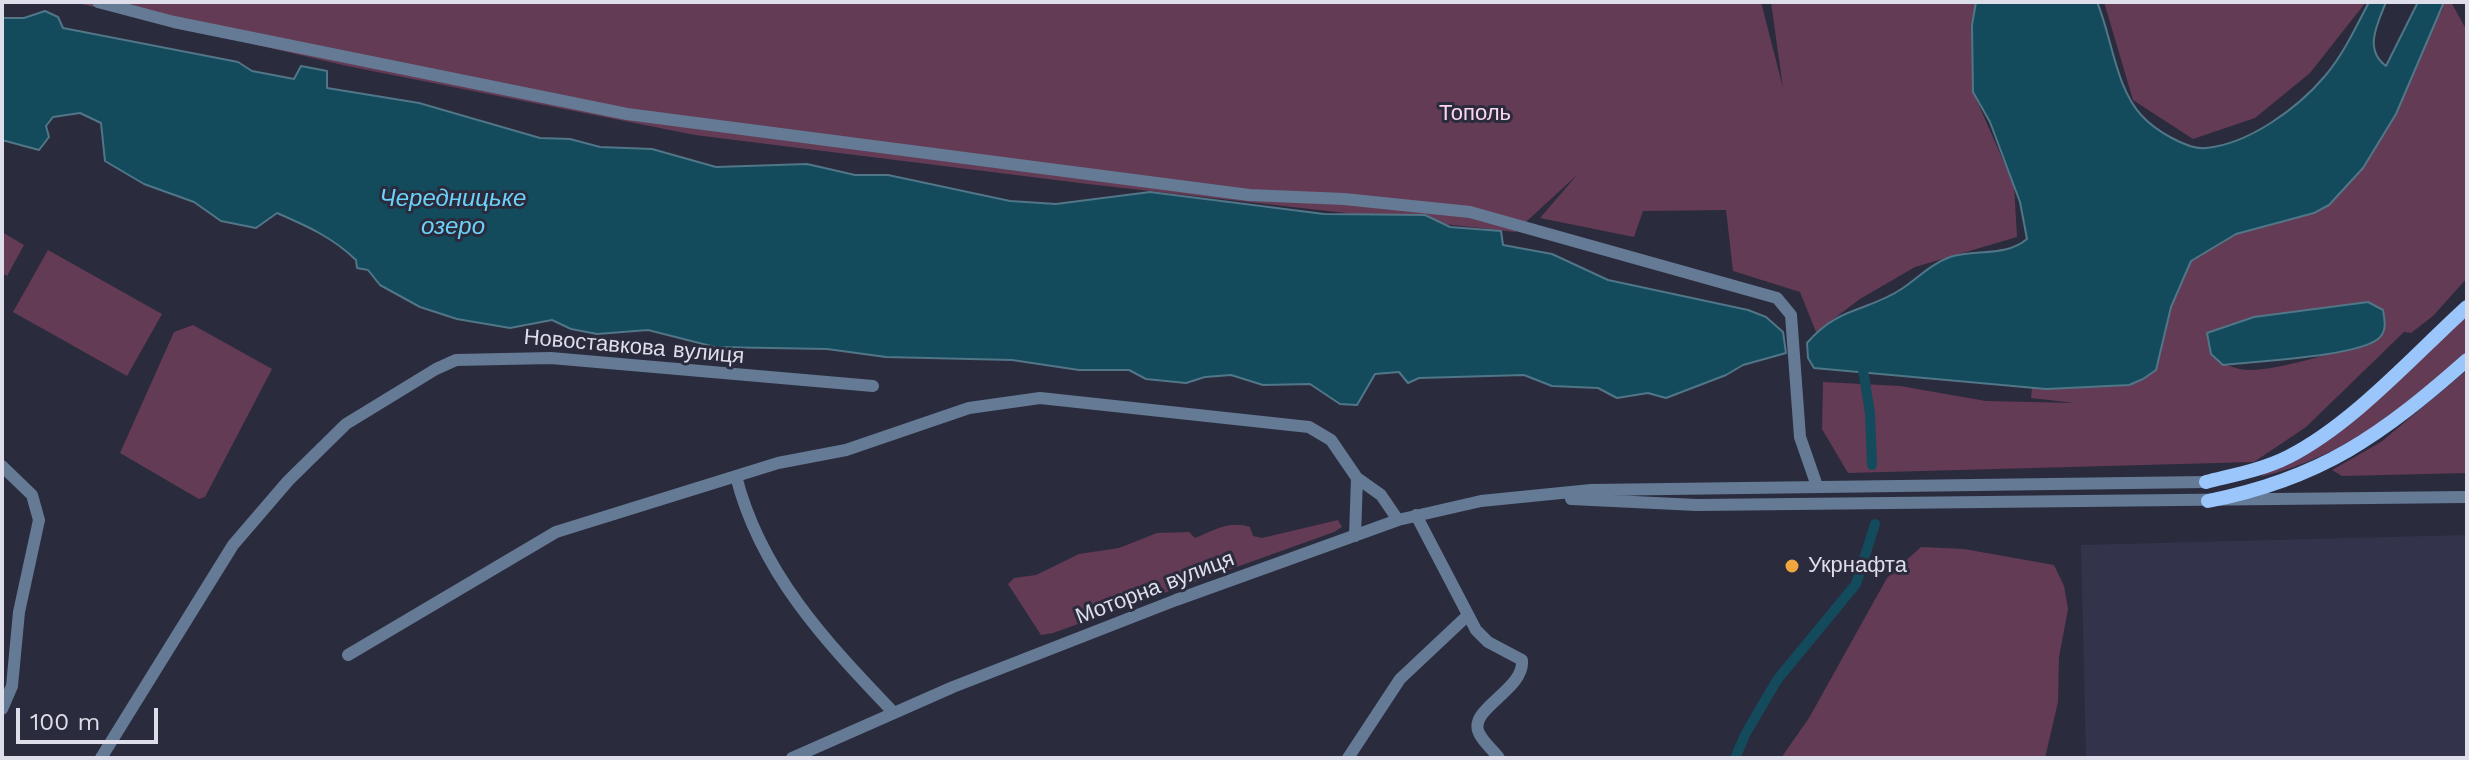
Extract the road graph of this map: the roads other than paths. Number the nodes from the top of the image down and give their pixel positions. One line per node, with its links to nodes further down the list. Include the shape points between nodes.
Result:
1 (98, 2): 11 (street, via 627,114 1249,195 1470,212 1777,298 1791,315 1800,437)
2 (2467, 307): 9 (main road, via 2317,440 2256,470)
3 (2467, 360): 6 (main road, via 2385,430)
4 (873, 386): 23 (street, Новоставкова вулиця, via 551,358 456,360 436,369 346,424 288,481 233,545)
5 (2, 466): 21 (street, via 32,495 39,520 19,612 12,686)
6 (2307, 473): 9 (main road, via 2256,483); 14 (main road)
7 (736, 476): 8 (street, via 846,450 969,408 1040,398 1309,427 1331,440); 20 (street, via 556,532); 22 (street, via 786,590 811,625)
8 (1357, 478): 17 (street, via 1381,495); 18 (street)
9 (2206, 482): 10 (street)
10 (2036, 484): 11 (street); 15 (street)
11 (1817, 486): 12 (street, via 1591,490)
12 (1544, 496): 15 (street, via 1697,505); 16 (street, Моторна вулиця, via 1481,501)
13 (2467, 497): 14 (street)
14 (2208, 501): 15 (street)
15 (2037, 502)
16 (1416, 515): 17 (street, Моторна вулиця); 19 (street)
17 (1398, 520): 18 (street, Моторна вулиця)
18 (1355, 536): 22 (street, Моторна вулиця)
19 (1467, 616): 25 (street, via 1400,679); 26 (street, via 1488,642 1522,660 1518,680 1477,724)
20 (348, 655)
21 (2, 709)
22 (893, 712): 24 (street, Моторна вулиця)
23 (101, 758)
24 (792, 758)
25 (1348, 758)
26 (1499, 758)

